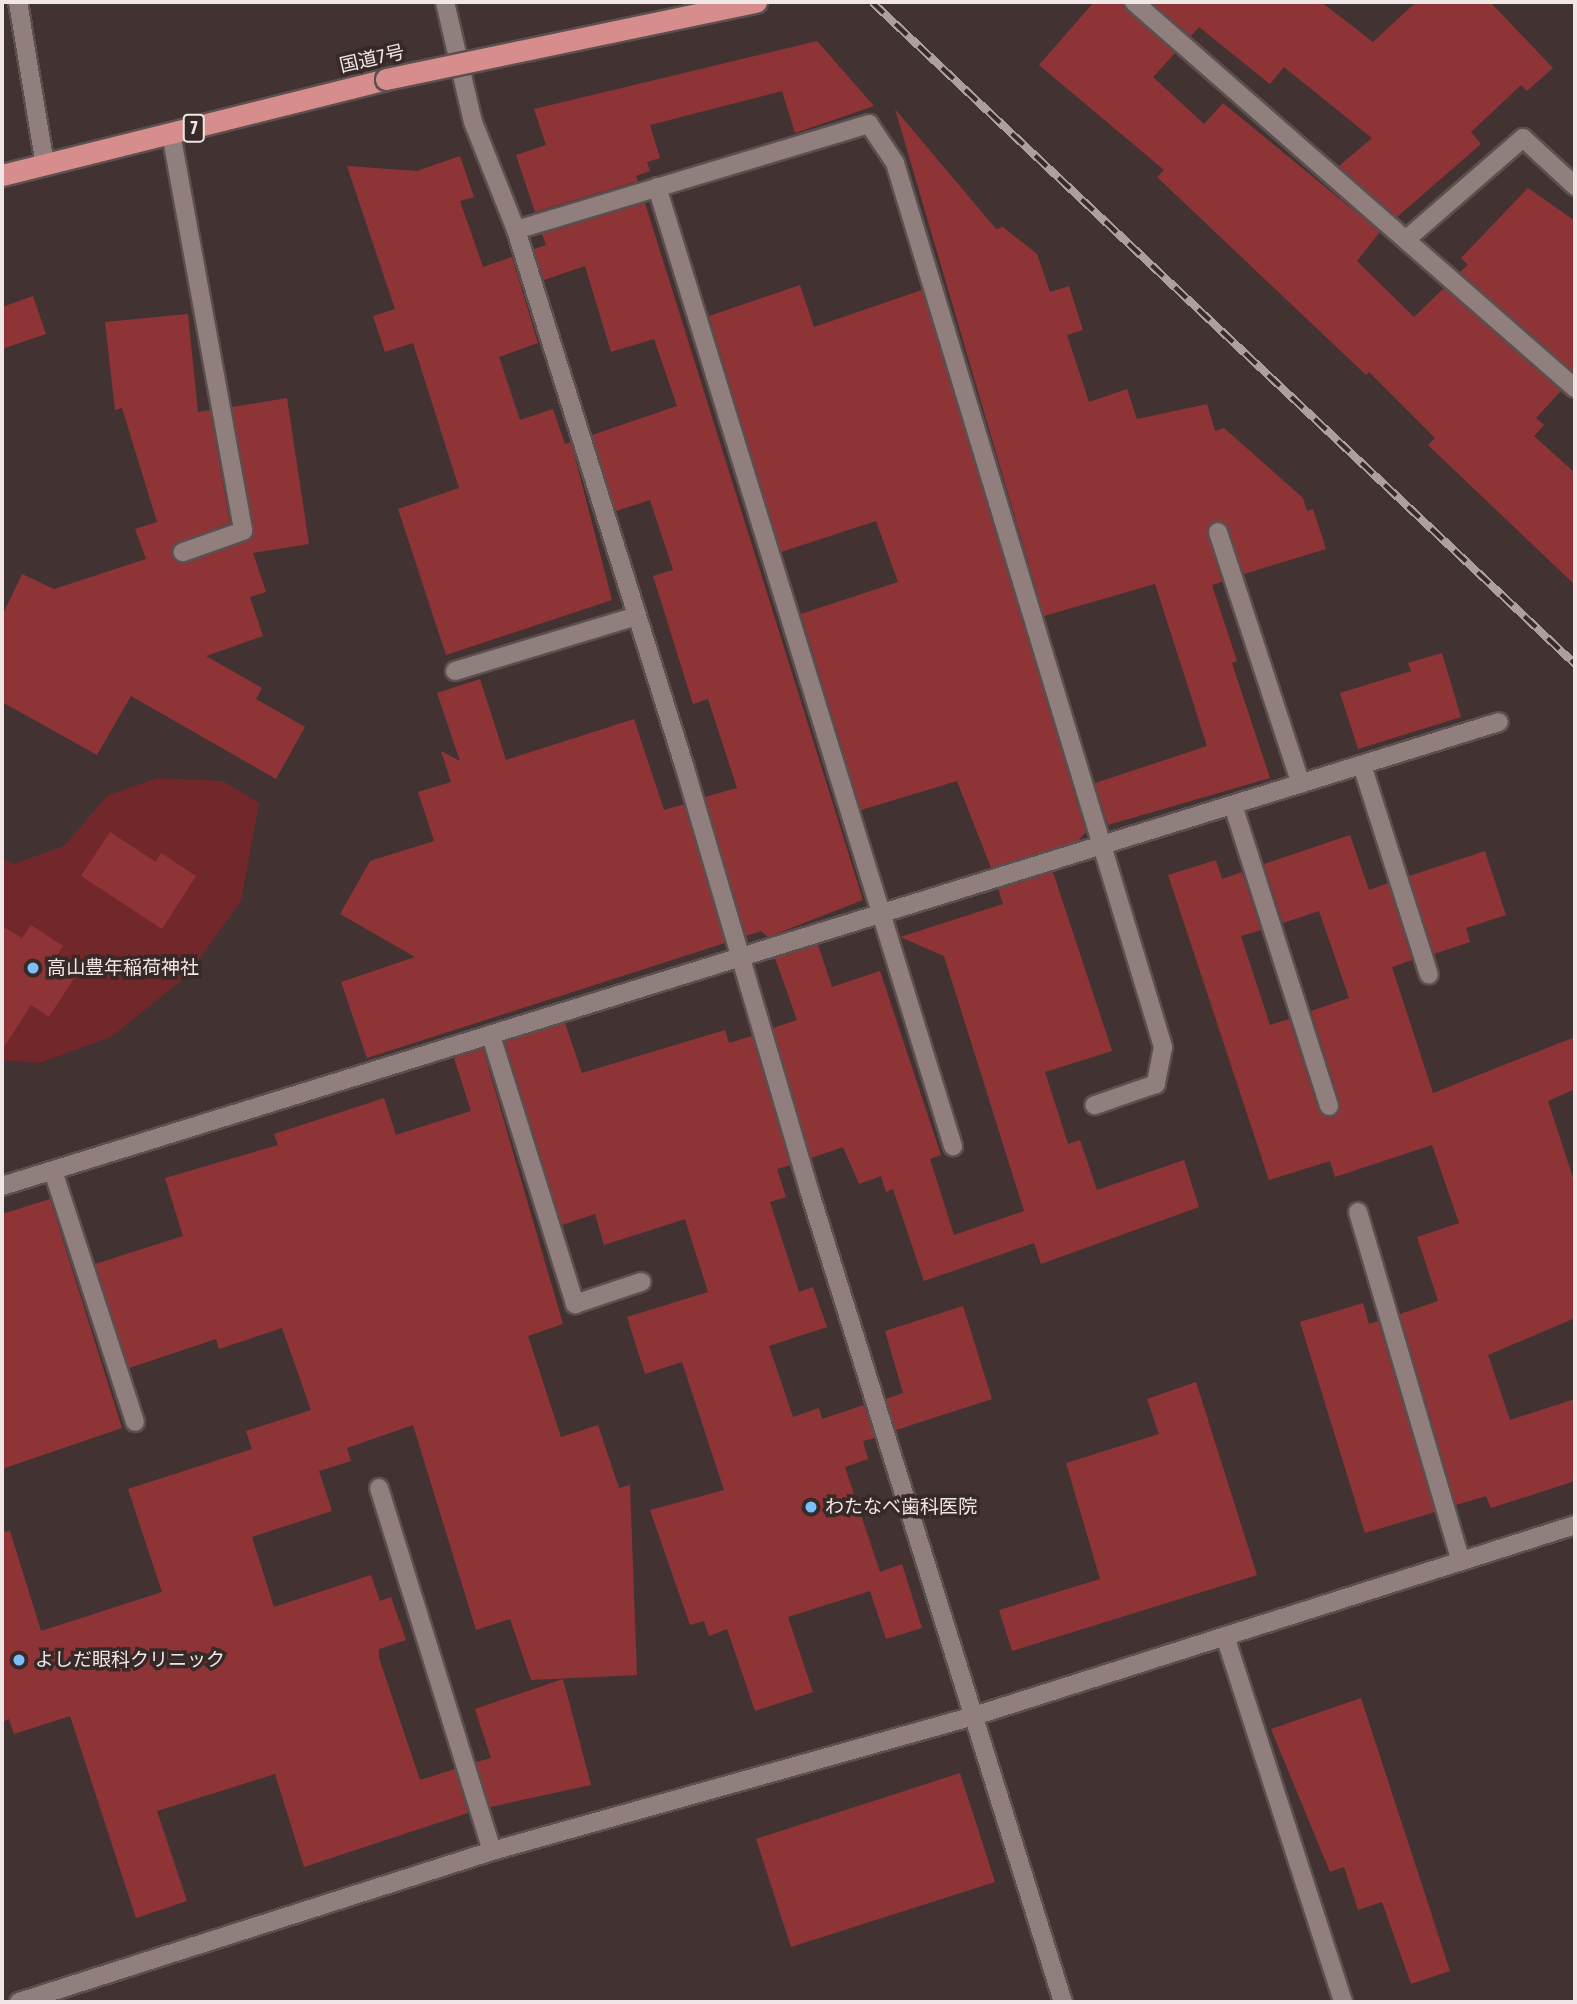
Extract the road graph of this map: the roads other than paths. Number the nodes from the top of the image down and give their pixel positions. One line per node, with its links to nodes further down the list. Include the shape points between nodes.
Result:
1 (18, 2): 6 (street)
2 (444, 2): 10 (street, via 473,122)
3 (757, 2): 5 (highway, 国道7号 / 7, bridge, via 386,79)
4 (1134, 2): 11 (street)
5 (171, 134): 6 (highway, 国道7号 / 7); 14 (street, via 243,531)
6 (45, 166): 7 (highway, 国道7号 / 7)
7 (2, 175)
8 (1575, 186): 11 (street, via 1523,138)
9 (657, 187): 10 (street); 21 (street, via 869,124 895,163); 22 (street)
10 (516, 230): 15 (street)
11 (1409, 237): 12 (street)
12 (1575, 388)
13 (1218, 532): 19 (street)
14 (183, 552)
15 (637, 616): 16 (street); 23 (street)
16 (455, 671)
17 (1499, 722): 18 (street)
18 (1362, 765): 19 (street); 24 (street)
19 (1301, 784): 20 (street)
20 (1233, 805): 21 (street); 27 (street)
21 (1100, 849): 22 (street); 26 (street, via 1163,1047 1156,1084)
22 (884, 917): 23 (street); 28 (street)
23 (740, 960): 25 (street); 38 (street)
24 (1429, 975)
25 (492, 1040): 29 (street); 32 (street, via 575,1304)
26 (1095, 1105)
27 (1329, 1106)
28 (953, 1146)
29 (52, 1171): 30 (street); 33 (street)
30 (2, 1186)
31 (1358, 1212): 36 (street)
32 (641, 1282)
33 (135, 1422)
34 (379, 1489): 39 (street)
35 (1575, 1525): 36 (street)
36 (1461, 1561): 37 (street)
37 (1225, 1636): 38 (street); 42 (street)
38 (974, 1716): 39 (street); 41 (street)
39 (492, 1851): 40 (street)
40 (19, 2002)
41 (1063, 2002)
42 (1343, 2002)

